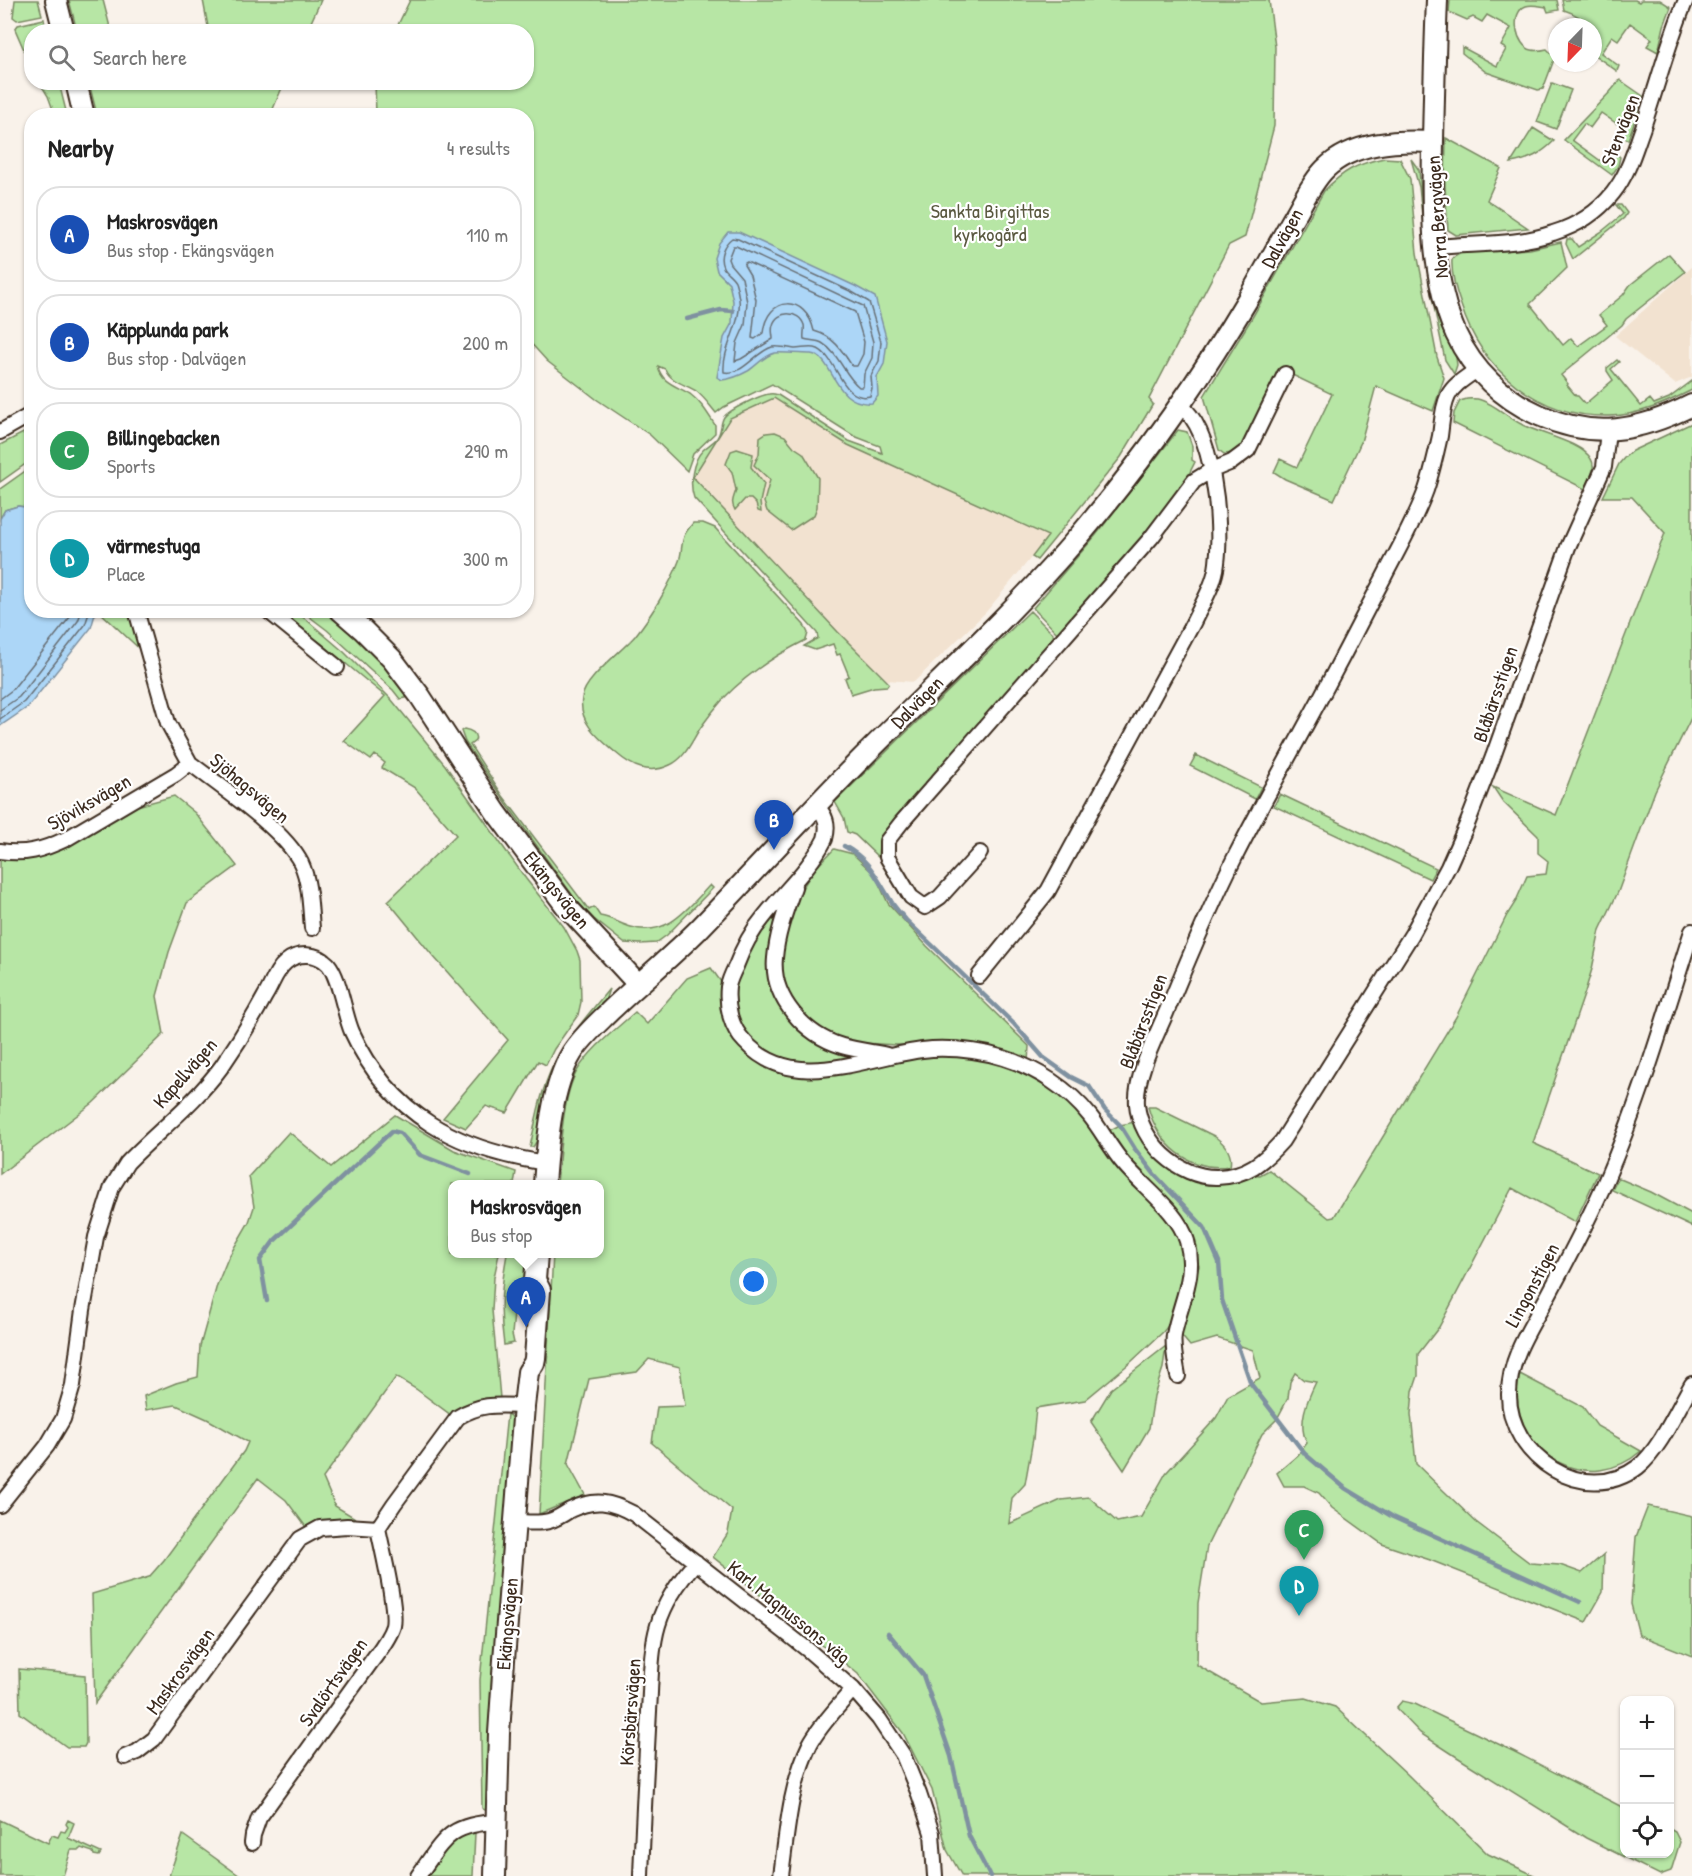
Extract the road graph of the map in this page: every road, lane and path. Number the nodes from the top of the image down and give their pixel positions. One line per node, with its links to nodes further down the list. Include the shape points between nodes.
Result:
1 (56, 0): 4 (street)
2 (1437, 0): 7 (street, Norra Bergvägen)
3 (1686, 0): 8 (street, Stenvägen, via 1634,154 1620,183 1604,203 1553,234)
4 (62, 24)
5 (78, 90): 6 (street)
6 (82, 108)
7 (1433, 142): 8 (street, Norra Bergvägen); 11 (street, Dalvägen, via 1382,144 1350,152 1325,169)
8 (1435, 247): 9 (street, Norra Bergvägen, via 1456,335)
9 (1478, 369): 14 (street, Norra Bergvägen, via 1500,392 1525,409 1568,426); 14 (street, Blåbärsstigen, via 1452,388 1442,414 1434,466 1414,518 1236,854 1147,1060 1138,1094 1141,1119 1158,1150 1186,1169 1217,1177 1252,1168 1282,1141 1419,920 1468,822 1568,547 1601,478)
10 (1285, 374): 16 (street, via 1248,450)
11 (1180, 405): 16 (street, via 1200,431); 22 (street, Dalvägen, via 1080,535)
12 (1692, 405): 14 (street, Norra Bergvägen, via 1654,422)
13 (24, 418): 15 (street)
14 (1608, 431)
15 (0, 432)
16 (1210, 471): 24 (street, via 1194,481 1151,537 887,841 887,857 911,897 925,907 940,897); 28 (street, via 1219,515 1217,563 1208,593 1048,891)
17 (138, 618): 21 (street, Sjöhagsvägen, via 168,723)
18 (277, 618): 20 (street)
19 (349, 618): 29 (street, Ekängsvägen, via 393,659 496,812 566,906)
20 (337, 667)
21 (190, 763): 23 (street, Sjöviksvägen, via 49,847 33,852); 26 (street, Sjöhagsvägen, via 262,819 301,863)
22 (815, 805): 25 (street, via 823,812 827,831); 29 (street, Dalvägen, via 674,954)
23 (0, 851)
24 (980, 853)
25 (795, 882): 30 (street, via 774,960 778,986 787,1005 816,1034 840,1046); 30 (street, via 762,919 739,957 728,986 729,1011 740,1037 770,1061 790,1068 831,1069)
26 (312, 928)
27 (1692, 931): 35 (street, Lingonstigen, via 1649,1070 1605,1182 1513,1362 1510,1408 1525,1445 1548,1467 1576,1479 1606,1481 1628,1473 1646,1460)
28 (979, 976)
29 (638, 984): 31 (street, via 582,1039 572,1054 558,1086)
30 (889, 1055): 34 (street, via 932,1049 977,1050 1024,1065 1071,1094 1117,1157 1178,1220 1187,1242 1189,1284 1173,1337)
31 (546, 1163): 32 (street); 37 (street, Kapellvägen, via 494,1152 449,1136 406,1106 375,1073 359,1048 329,966 322,958 308,955 287,961 221,1067 117,1177 90,1262 66,1411 47,1446)
32 (544, 1180)
33 (537, 1258): 36 (street, Ekängsvägen, via 535,1280 540,1290 535,1358 528,1372)
34 (1178, 1376)
35 (1692, 1384)
36 (524, 1406): 38 (street, Ekängsvägen); 39 (street, via 473,1408 458,1417)
37 (0, 1505)
38 (515, 1522): 40 (street, Karl Magnussons väg, via 552,1520 586,1504 607,1502 634,1514); 43 (street, Ekängsvägen, via 500,1716)
39 (378, 1528): 42 (street, Maskrosvägen, via 320,1528 300,1539 154,1739); 44 (street, Svalörtsvägen, via 394,1612 393,1626 259,1818)
40 (696, 1562): 41 (street, Karl Magnussons väg); 47 (street, Körsbärsvägen, via 676,1587 658,1624 655,1641)
41 (853, 1689): 48 (street, via 811,1743 802,1764 793,1791); 49 (street, Karl Magnussons väg, via 903,1755 932,1833)
42 (125, 1757)
43 (497, 1822): 45 (street, via 478,1823 450,1834); 46 (street, Ekängsvägen)
44 (252, 1843)
45 (418, 1876)
46 (495, 1876)
47 (641, 1876)
48 (781, 1876)
49 (935, 1876)

